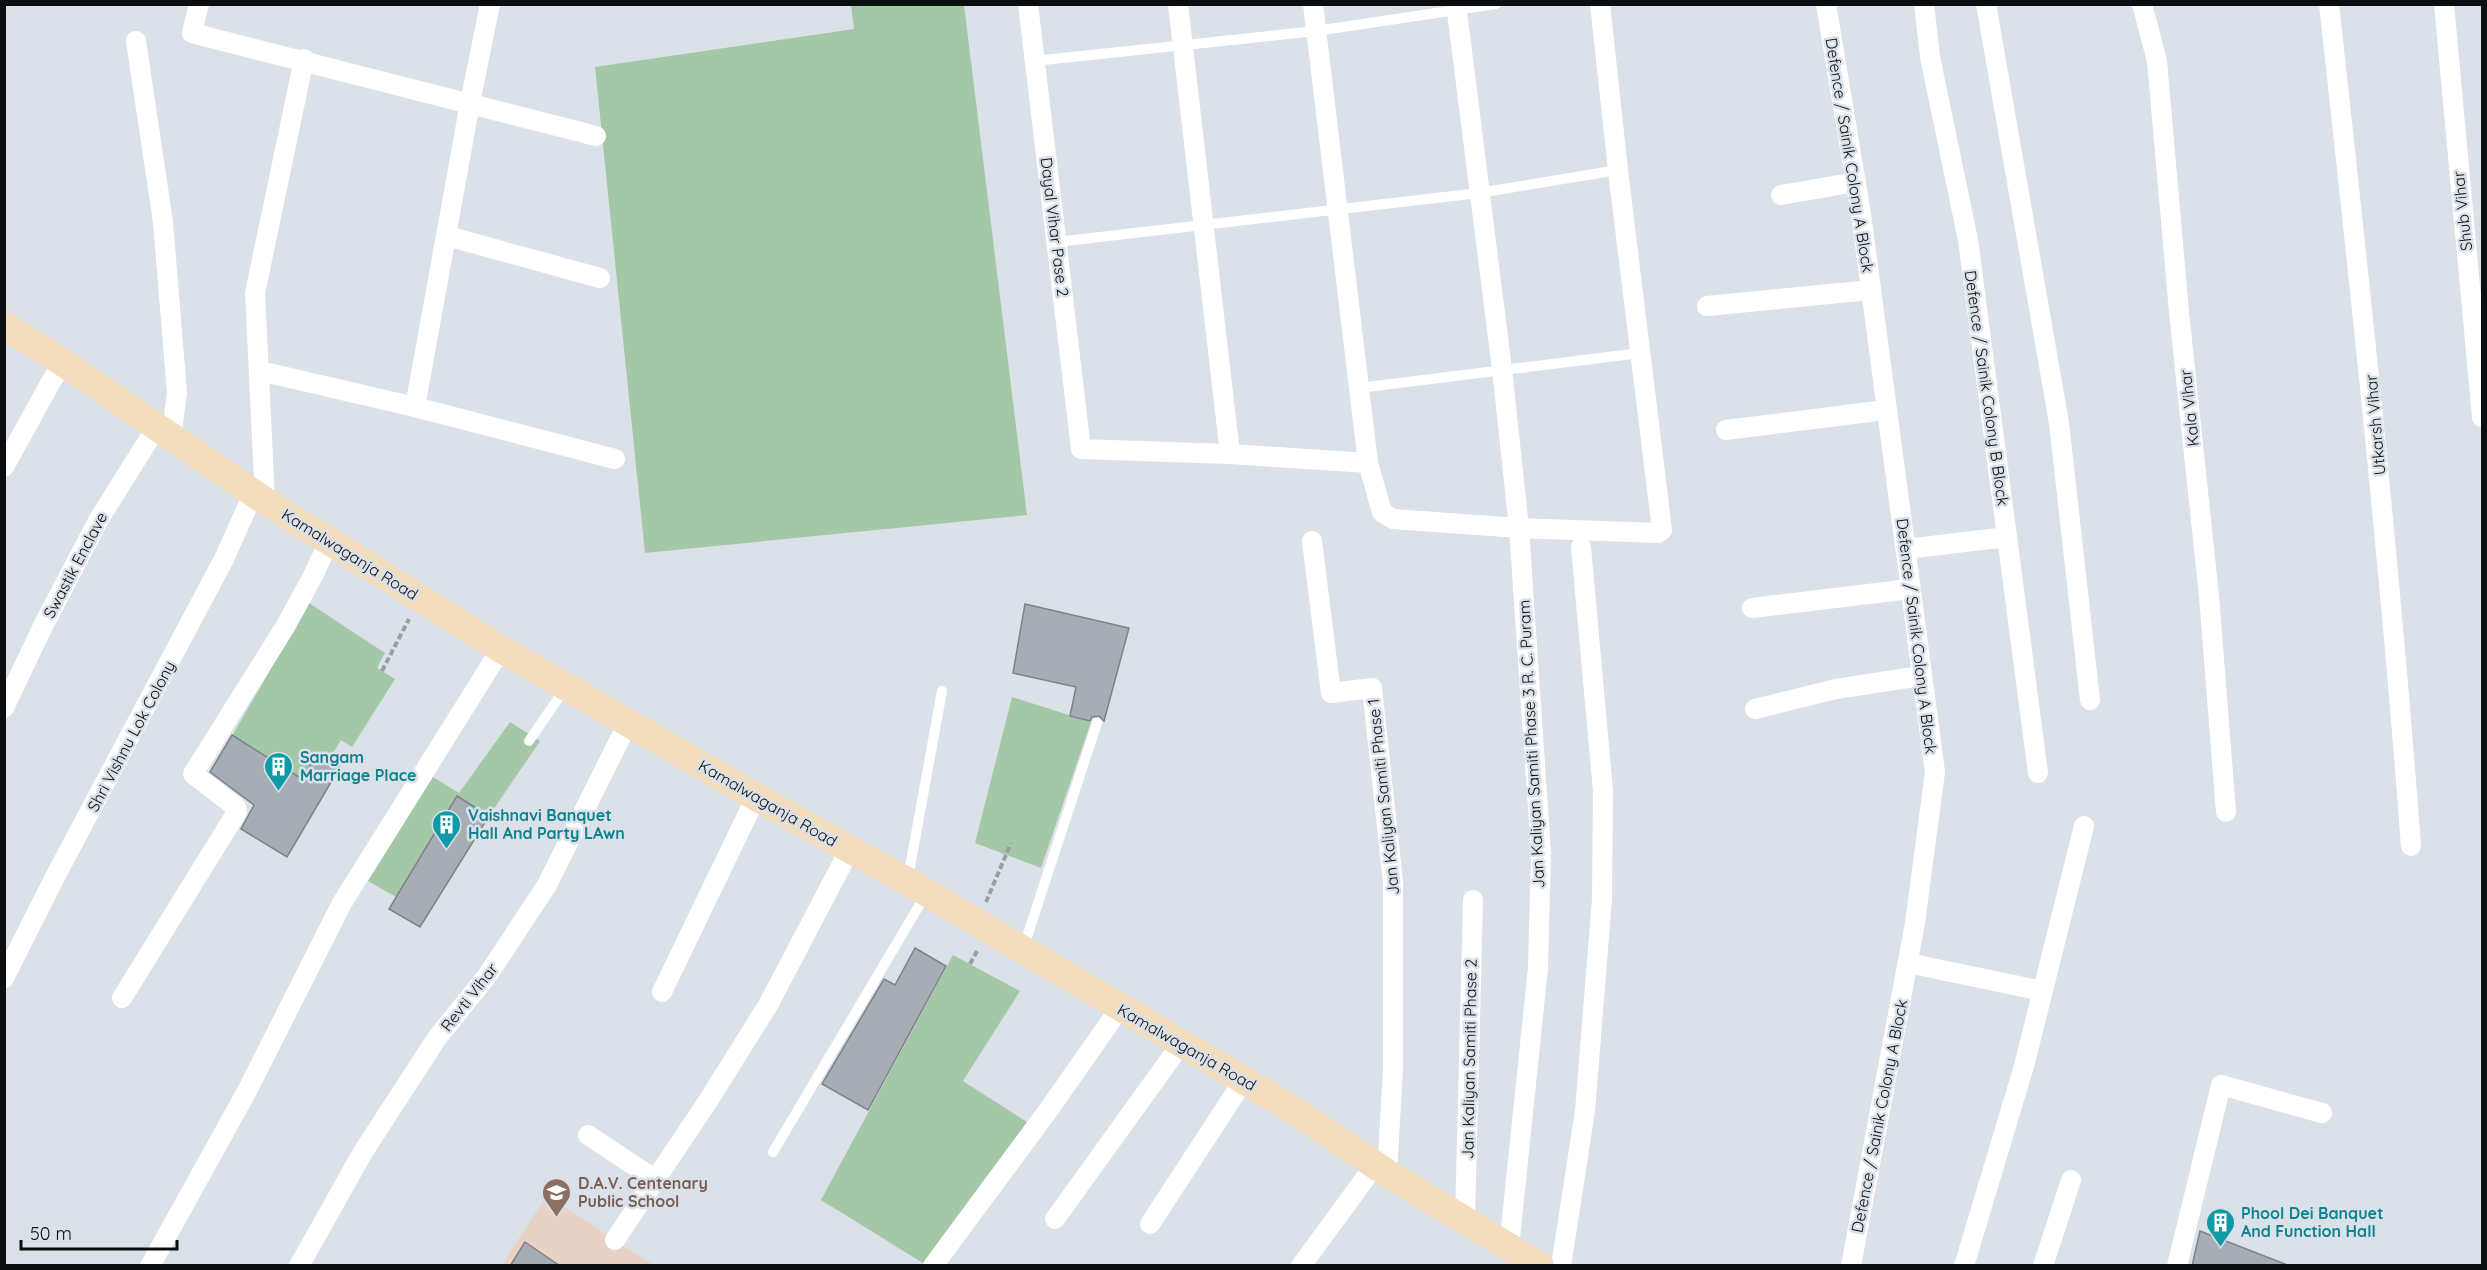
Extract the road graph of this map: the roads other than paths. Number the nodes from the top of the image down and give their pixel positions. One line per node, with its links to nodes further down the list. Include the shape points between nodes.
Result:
1 (199, 4): 18 (street, via 192,33)
2 (490, 4): 20 (street)
3 (1028, 4): 19 (street, Dayal Vihar Pase 2)
4 (1178, 4): 17 (street)
5 (1313, 4): 15 (street)
6 (1496, 4): 14 (lane)
7 (1600, 4): 22 (street)
8 (1826, 4): 23 (street, Defence / Sainik Colony A Block)
9 (1924, 4): 50 (street, Defence / Sainik Colony B Block, via 1930,57 1968,240)
10 (1986, 4): 61 (street, via 2059,423)
11 (2142, 4): 69 (street, Kala Vihar, via 2157,61)
12 (2329, 4): 71 (street, Utkarsh Vihar, via 2368,351)
13 (2444, 4): 41 (street, Shub Vihar)
14 (1456, 7): 15 (lane); 24 (street, Jan Kaliyan Samiti Phase 3 R. C. Puram)
15 (1316, 31): 17 (lane); 26 (street)
16 (136, 41): 43 (street, via 163,222 177,393)
17 (1183, 44): 19 (lane); 27 (street)
18 (304, 60): 20 (street); 37 (street, via 255,294)
19 (1034, 61): 29 (street, Dayal Vihar Pase 2)
20 (470, 103): 21 (street); 28 (street)
21 (596, 136)
22 (1618, 170): 24 (lane); 34 (street)
23 (1856, 182): 25 (street); 31 (street, Defence / Sainik Colony A Block)
24 (1479, 193): 26 (lane); 36 (street, Jan Kaliyan Samiti Phase 3 R. C. Puram)
25 (1781, 195)
26 (1337, 210): 27 (lane); 38 (street)
27 (1203, 226): 29 (lane); 44 (street)
28 (447, 236): 30 (street); 39 (street)
29 (1057, 242): 44 (street, Dayal Vihar Pase 2, via 1081,449)
30 (600, 278)
31 (1871, 290): 32 (street); 40 (street, Defence / Sainik Colony A Block)
32 (1707, 306)
33 (4, 325): 35 (main road, Kamalwaganja Road)
34 (1640, 353): 36 (lane); 49 (street, via 1661,532)
35 (62, 362): 43 (main road, Kamalwaganja Road); 47 (street)
36 (1502, 369): 38 (lane); 49 (street, Jan Kaliyan Samiti Phase 3 R. C. Puram)
37 (260, 371): 39 (street); 48 (street)
38 (1359, 388): 46 (street)
39 (416, 407): 45 (street)
40 (1886, 410): 42 (street); 54 (street, Defence / Sainik Colony A Block)
41 (2482, 417)
42 (1726, 430)
43 (164, 433): 48 (main road, Kamalwaganja Road); 62 (street, Swastik Enclave, via 99,519)
44 (1230, 454): 46 (street)
45 (615, 459)
46 (1368, 464): 49 (street, via 1382,512 1394,519)
47 (4, 466)
48 (259, 496): 51 (main road, Kamalwaganja Road); 77 (street, Shri Vishnu Lok Colony)
49 (1519, 528): 94 (street, Jan Kaliyan Samiti Phase 3 R. C. Puram, via 1541,853 1538,968)
50 (2007, 537): 54 (street); 67 (street, Defence / Sainik Colony B Block)
51 (330, 540): 57 (main road, Kamalwaganja Road); 80 (street, via 285,627 194,774 236,807 237,813)
52 (1312, 541): 87 (street, Jan Kaliyan Samiti Phase 1, via 1331,693 1372,688 1393,882 1392,1068)
53 (1581, 547): 100 (street, via 1603,791 1602,899 1585,1111)
54 (1906, 549): 55 (street, Defence / Sainik Colony A Block)
55 (1910, 588): 56 (street); 58 (street, Defence / Sainik Colony A Block)
56 (1752, 608)
57 (501, 649): 59 (main road, Kamalwaganja Road); 95 (street, via 342,903 247,1091)
58 (1920, 676): 63 (street, via 1836,689); 76 (street, Defence / Sainik Colony A Block, via 1935,772)
59 (567, 687): 64 (main road, Kamalwaganja Road); 66 (lane)
60 (942, 691): 73 (lane)
61 (2090, 700)
62 (4, 708)
63 (1755, 709)
64 (628, 723): 68 (main road, Kamalwaganja Road); 96 (street, Revti Vihar, via 547,885 487,976 437,1038 363,1152)
65 (1097, 723): 75 (lane)
66 (529, 741)
67 (2038, 773)
68 (756, 796): 72 (main road, Kamalwaganja Road); 78 (street)
69 (2226, 812)
70 (2084, 826): 79 (street)
71 (2411, 846)
72 (850, 849): 73 (main road, Kamalwaganja Road); 88 (street, via 768,1005)
73 (917, 887): 75 (main road, Kamalwaganja Road); 86 (lane)
74 (1473, 900): 90 (street, Jan Kaliyan Samiti Phase 2)
75 (1022, 949): 81 (main road, Kamalwaganja Road)
76 (1908, 963): 79 (street); 101 (street, Defence / Sainik Colony A Block)
77 (4, 978)
78 (662, 992)
79 (2042, 992): 102 (street)
80 (122, 998)
81 (1120, 1008): 82 (main road, Kamalwaganja Road); 97 (street)
82 (1181, 1044): 83 (main road, Kamalwaganja Road); 91 (street)
83 (1244, 1080): 87 (main road, Kamalwaganja Road); 92 (street)
84 (2322, 1113): 104 (street, via 2221,1085)
85 (588, 1135): 88 (street)
86 (773, 1152)
87 (1381, 1169): 90 (main road, Kamalwaganja Road); 98 (street)
88 (656, 1180): 93 (street)
89 (2071, 1180): 103 (street)
90 (1465, 1219): 94 (main road, Kamalwaganja Road)
91 (1055, 1220)
92 (1150, 1224)
93 (615, 1240)
94 (1509, 1247): 99 (main road, Kamalwaganja Road)
95 (150, 1266)
96 (299, 1266)
97 (933, 1266)
98 (1301, 1266)
99 (1540, 1266)
100 (1561, 1266)
101 (1851, 1266)
102 (1964, 1266)
103 (2043, 1266)
104 (2177, 1266)

